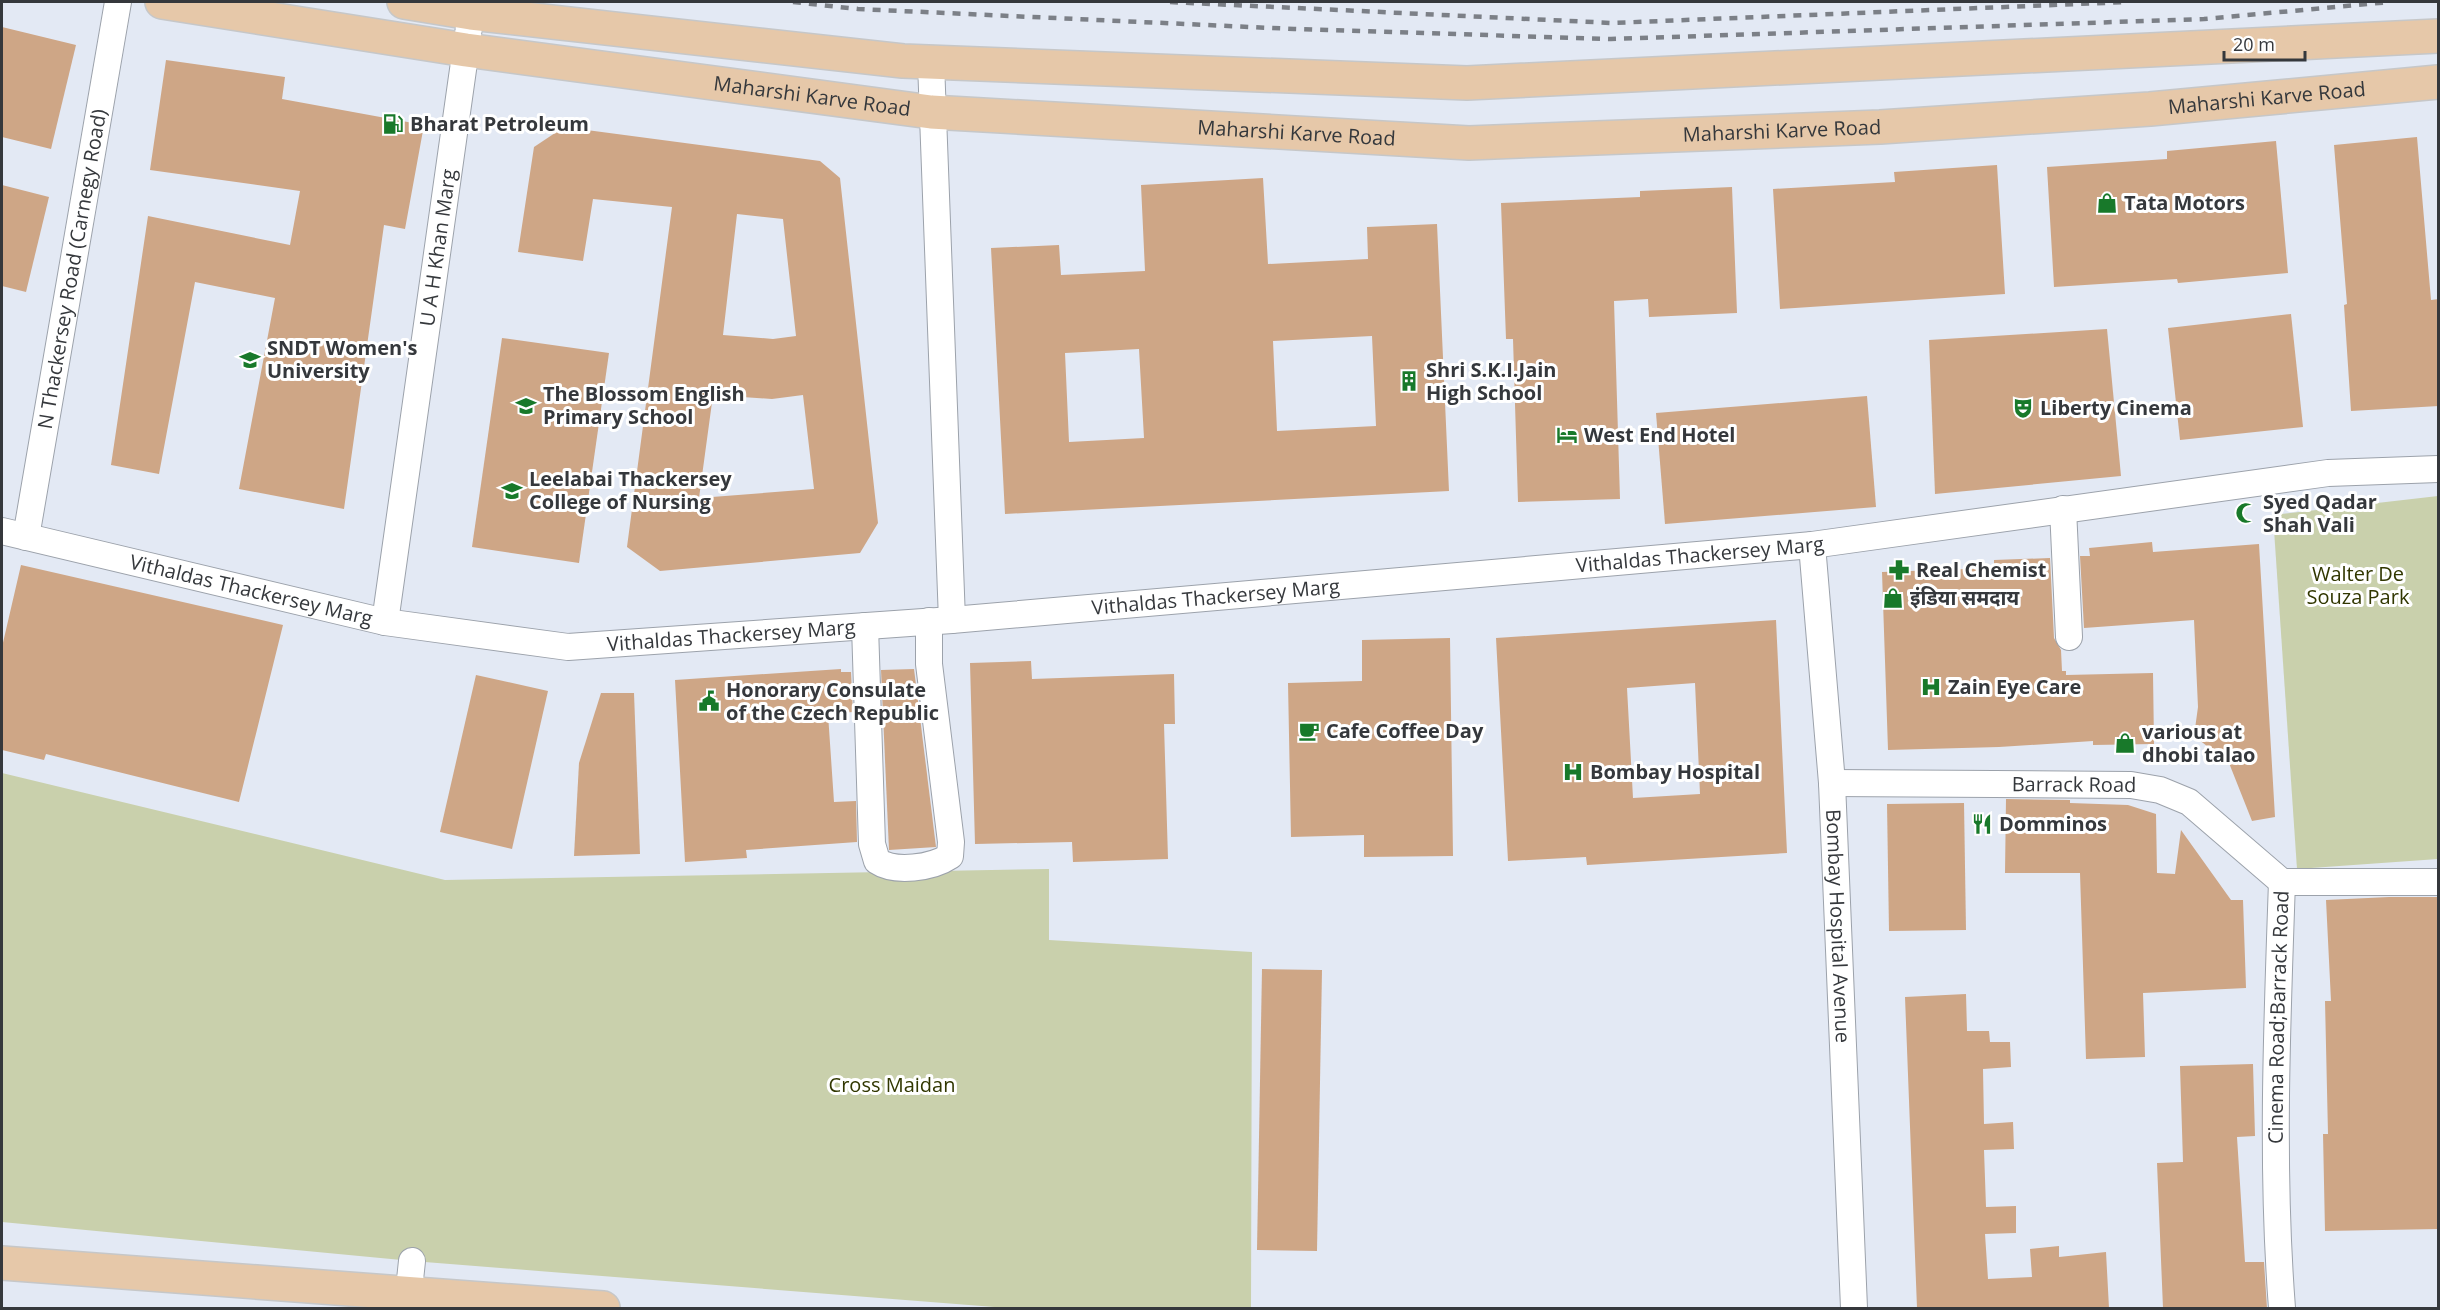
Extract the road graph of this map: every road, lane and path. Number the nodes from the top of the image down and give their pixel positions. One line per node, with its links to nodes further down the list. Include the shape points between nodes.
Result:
1 (118, 2): 13 (street, N Thackersey Road (Carnegy Road))
2 (162, 2): 6 (main road, Maharshi Karve Road)
3 (404, 2): 4 (main road)
4 (471, 13): 6 (street, U A H Khan Marg); 7 (main road)
5 (2439, 36): 7 (main road, via 1467,83)
6 (466, 50): 9 (main road, Maharshi Karve Road); 16 (street, U A H Khan Marg)
7 (931, 63): 9 (street)
8 (2439, 82): 9 (main road, Maharshi Karve Road, via 2150,109 1880,127 1469,143)
9 (931, 111): 15 (street)
10 (2439, 469): 11 (street, Vithaldas Thackersey Marg, via 2328,473)
11 (2063, 509): 14 (street, Vithaldas Thackersey Marg); 18 (street)
12 (2, 531): 13 (street, Vithaldas Thackersey Marg)
13 (26, 537): 16 (street, Vithaldas Thackersey Marg)
14 (1812, 544): 15 (street, Vithaldas Thackersey Marg); 19 (street, Bombay Hospital Avenue)
15 (941, 621): 17 (street, Vithaldas Thackersey Marg); 17 (street, via 930,664 950,856 935,864 892,867 877,861 872,844)
16 (385, 622): 17 (street, Vithaldas Thackersey Marg, via 568,647)
17 (865, 626)
18 (2069, 637)
19 (1832, 783): 20 (street, Barrack Road, via 2131,785 2160,790 2189,801); 25 (street, Bombay Hospital Avenue)
20 (2282, 882): 21 (street, Cinema Road;Barrack Road); 26 (street, Cinema Road;Barrack Road, via 2277,1038)
21 (2439, 882)
22 (2, 1263): 23 (main road)
23 (409, 1287): 24 (main road)
24 (603, 1308)
25 (1854, 1308)
26 (2282, 1308)

